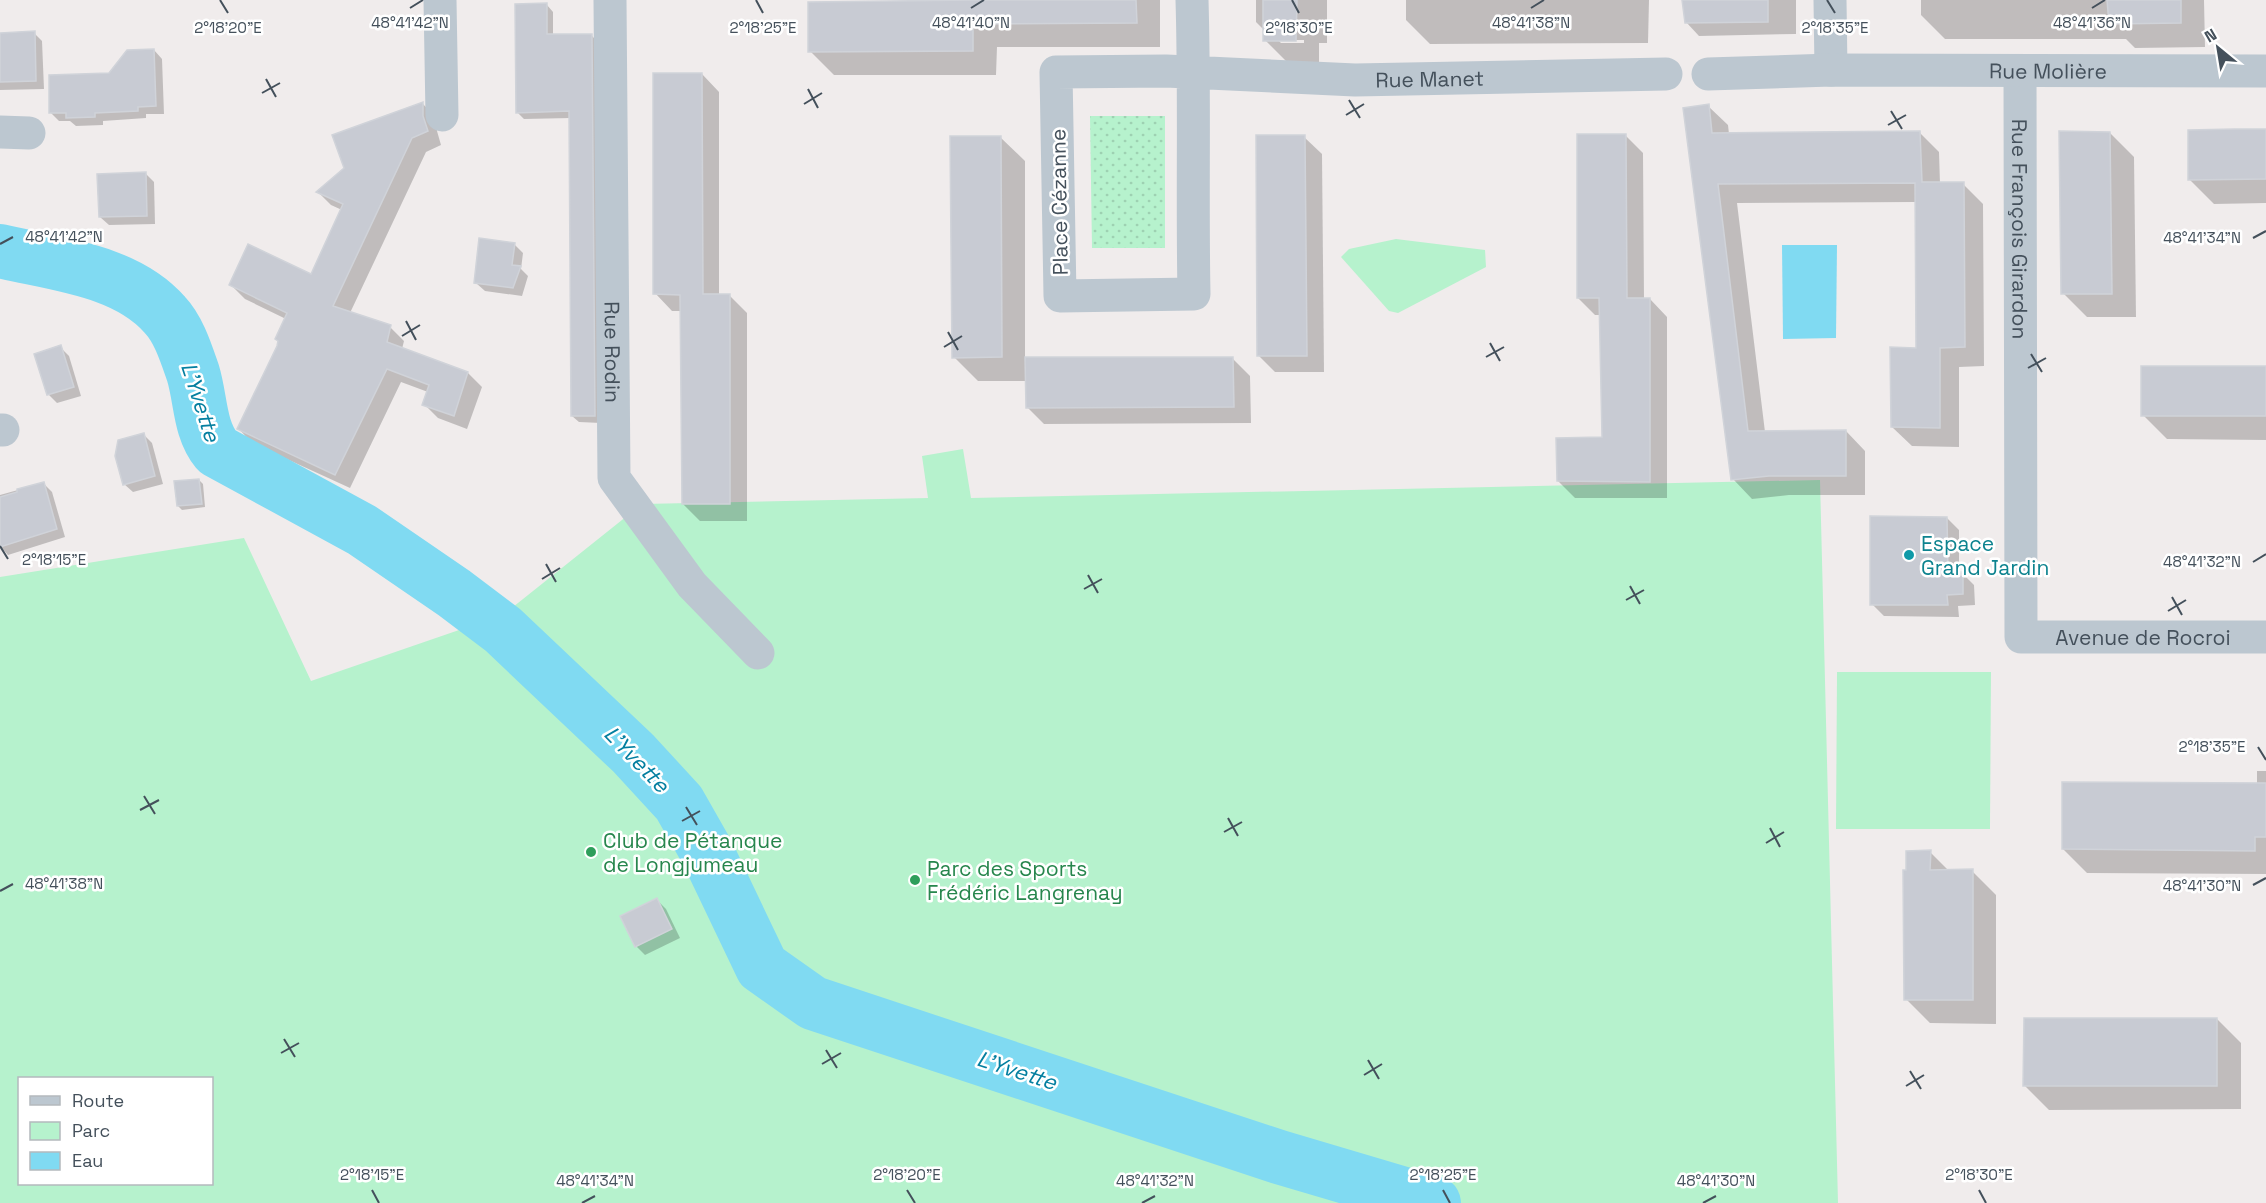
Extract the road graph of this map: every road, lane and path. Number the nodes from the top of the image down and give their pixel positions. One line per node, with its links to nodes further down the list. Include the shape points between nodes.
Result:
1 (440, 0): 11 (street)
2 (610, 0): 14 (street, Rue Rodin, via 614,478 692,585)
3 (1192, 0): 8 (street)
4 (1830, 0): 5 (street)
5 (1831, 70): 6 (street, Rue Molière); 10 (street)
6 (2020, 70): 7 (street, Rue Molière); 12 (street, Rue François Girardon)
7 (2266, 70)
8 (1194, 73): 8 (street, Place Cézanne, via 1056,72 1060,296 1194,294); 9 (street, Rue Manet, via 1355,80)
9 (1666, 74)
10 (1708, 74)
11 (442, 115)
12 (2021, 637): 13 (street, Avenue de Rocroi)
13 (2266, 638)
14 (758, 653)

